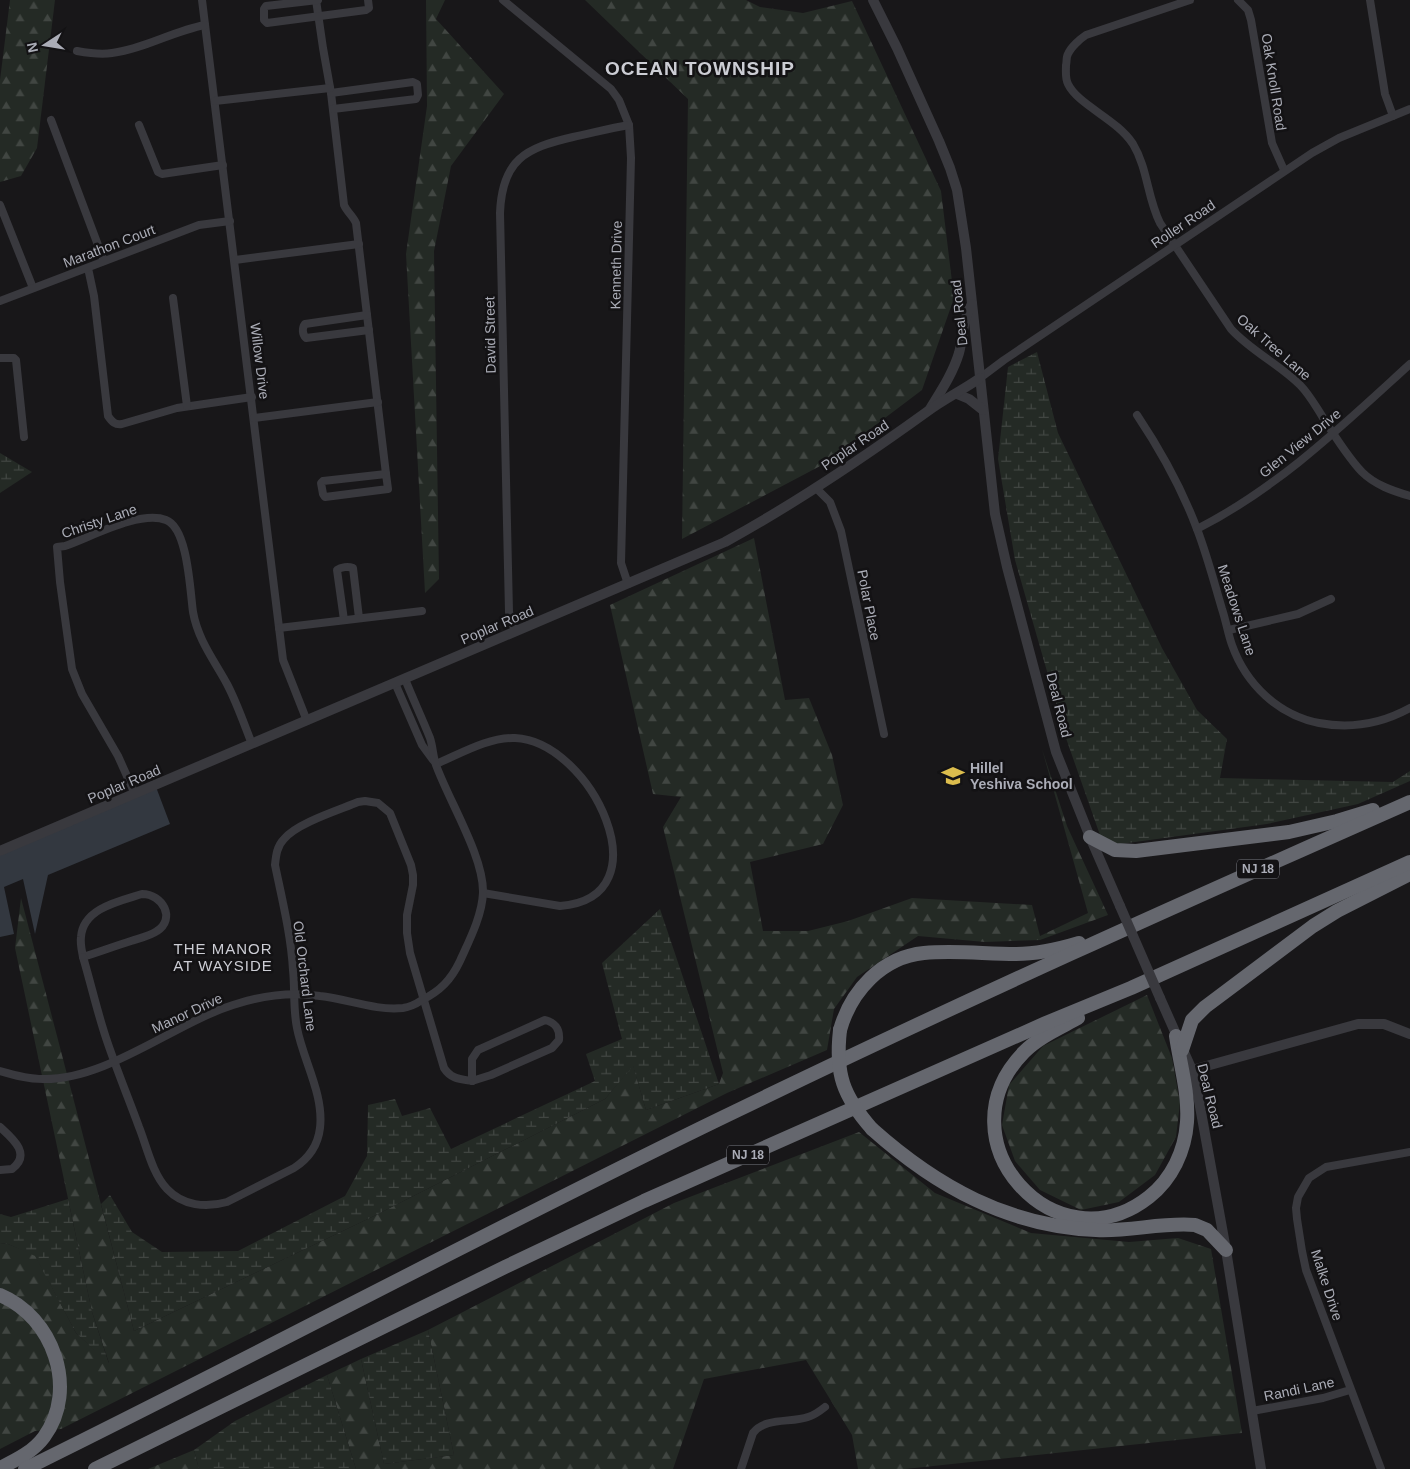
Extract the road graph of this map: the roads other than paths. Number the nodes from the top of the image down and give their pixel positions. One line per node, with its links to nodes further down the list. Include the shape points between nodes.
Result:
1 (202, 0): 10 (street, Willow Drive)
2 (317, 0): 9 (street); 9 (street, via 266,6 264,20 267,23)
3 (368, 0): 9 (street, via 369,8 366,10)
4 (503, 0): 19 (street, Kenneth Drive, via 611,90)
5 (873, 0): 32 (street, Deal Road, via 950,168 962,214)
6 (1190, 0): 25 (street, via 1086,35 1068,54 1066,76 1076,95 1117,125 1132,142 1143,163 1156,214)
7 (1238, 0): 21 (street, Oak Knoll Road, via 1248,10 1251,20 1272,143)
8 (1370, 0): 16 (street, via 1385,94)
9 (318, 16): 12 (street)
10 (206, 25): 11 (street, via 188,28 125,51 105,54); 13 (street, Willow Drive)
11 (77, 52)
12 (331, 90): 13 (street); 15 (street); 15 (street, via 413,82 418,90 416,99)
13 (215, 101): 20 (street, Willow Drive)
14 (1410, 109): 16 (street, Roller Road)
15 (333, 110): 24 (street, via 344,205 354,217)
16 (1393, 116): 21 (street, Roller Road, via 1339,138)
17 (50, 120): 27 (street)
18 (139, 125): 20 (street, via 158,172 162,174)
19 (630, 125): 52 (street, Kenneth Drive, via 621,563); 59 (street, David Street, via 551,142 529,151 514,165 502,189 509,612)
20 (222, 165): 23 (street, Willow Drive)
21 (1284, 170): 25 (street, Roller Road)
22 (0, 205): 29 (street)
23 (230, 221): 26 (street, Willow Drive); 27 (street, Marathon Court, via 199,225)
24 (358, 244): 26 (street); 33 (street)
25 (1174, 245): 37 (street, Roller Road); 46 (street, Oak Tree Lane, via 1231,329 1300,385)
26 (234, 260): 39 (street, Willow Drive)
27 (104, 261): 28 (street, Marathon Court)
28 (88, 268): 29 (street, Marathon Court); 41 (street, via 111,421 122,424)
29 (33, 288): 31 (street, Marathon Court)
30 (173, 298): 41 (street)
31 (0, 301)
32 (972, 304): 37 (street, Deal Road); 42 (street, via 965,314 953,369)
33 (368, 315): 34 (street); 34 (street, via 305,324 303,327 306,338)
34 (369, 330): 40 (street)
35 (0, 358): 47 (street, via 16,360)
36 (1410, 364): 46 (street, Glen View Drive)
37 (980, 378): 38 (street, Poplar Road); 43 (street, Deal Road)
38 (957, 394): 42 (street, Poplar Road); 43 (street)
39 (252, 397): 41 (street); 45 (street, Willow Drive)
40 (378, 402): 45 (street); 48 (street)
41 (187, 406)
42 (930, 409): 49 (street, Poplar Road)
43 (983, 410): 69 (street, Deal Road, via 994,506 1007,567 1056,752)
44 (1137, 415): 51 (street, Meadows Lane, via 1174,477)
45 (254, 418): 57 (street, Willow Drive)
46 (1334, 434): 50 (street, Oak Tree Lane, via 1363,473 1392,490); 51 (street, Glen View Drive, via 1242,504)
47 (24, 437)
48 (386, 474): 48 (street, via 323,481 322,494 325,497 388,489)
49 (816, 488): 52 (street, Poplar Road, via 725,542); 64 (street, Polar Place, via 830,502 841,531)
50 (1410, 496)
51 (1196, 528): 58 (street, Meadows Lane)
52 (628, 584): 59 (street, Poplar Road)
53 (1331, 599): 58 (street, via 1298,614)
54 (422, 610): 55 (street)
55 (359, 618): 56 (street); 56 (street, via 352,568 349,566 337,570)
56 (344, 620): 57 (street)
57 (279, 628): 63 (street, Willow Drive, via 284,667)
58 (1229, 630): 62 (street, Meadows Lane, via 1239,660 1256,686 1279,706 1306,720 1336,726 1362,725 1390,718)
59 (516, 631): 60 (street, Poplar Road)
60 (405, 679): 61 (street, Poplar Road); 66 (street, Manor Drive, via 431,740)
61 (395, 684): 63 (street, Poplar Road); 66 (street, Manor Drive, via 422,744)
62 (1410, 708)
63 (307, 721): 65 (street, Poplar Road)
64 (884, 734)
65 (252, 744): 67 (street, Poplar Road); 67 (street, Christy Lane, via 228,685 198,632 184,551 175,526 166,520 141,518 58,547 70,659 76,681 118,756)
66 (436, 764): 73 (street, Manor Drive, via 478,863); 73 (street, via 500,739 519,738 537,742 558,754 579,774 608,824 613,848 611,870 601,887 585,900 560,906)
67 (135, 794): 70 (street, Poplar Road)
68 (1410, 801): 69 (highway, via 1312,828 1215,842 1120,851); 74 (highway, NJ 18)
69 (1090, 836): 80 (street, Deal Road, bridge)
70 (0, 851)
71 (1410, 862): 76 (highway, NJ 18)
72 (1410, 874): 81 (highway, via 1337,911 1205,1007 1192,1020)
73 (483, 893): 78 (street, Manor Drive, via 477,921 454,972 438,992)
74 (1107, 936): 89 (highway, bridge, via 1017,954 914,954 879,971 849,1005 840,1030 837,1053 844,1090 872,1129 927,1174 969,1198 1045,1224 1096,1230 1195,1225 1207,1230); 95 (highway, NJ 18, via 732,1112)
75 (83, 957): 75 (street, Old Orchard Lane, via 82,930 98,910 142,894 162,902 165,920 156,932); 82 (street, Old Orchard Lane)
76 (1131, 988): 80 (highway, via 1039,1040 1023,1053 1004,1078 998,1095 994,1128 1005,1166 1025,1192 1053,1210 1072,1216 1093,1217 1133,1207 1159,1189 1176,1163 1187,1123 1186,1092); 96 (highway, NJ 18, via 644,1201)
77 (294, 995): 78 (street, Manor Drive, via 321,996 388,1009 410,1006); 78 (street, Old Orchard Lane, via 291,952 275,864 278,848 284,838 297,828 365,801 378,803 392,816 411,865 413,884 406,933); 82 (street, Manor Drive, via 268,997 211,1013); 82 (street, Old Orchard Lane, via 297,1028 320,1113 319,1134 312,1151 301,1164 227,1202 209,1205 190,1203 177,1197 163,1184)
78 (423, 1000): 85 (street, Old Orchard Lane, via 444,1068 456,1079)
79 (1410, 1034): 83 (street, via 1384,1024 1358,1024)
80 (1176, 1036): 81 (street, Deal Road)
81 (1182, 1050): 83 (street, Deal Road)
82 (114, 1061): 84 (street, Manor Drive, via 80,1074 54,1079 27,1078)
83 (1192, 1070): 89 (street, Deal Road)
84 (0, 1071)
85 (472, 1081): 85 (street, via 552,1048 559,1040 558,1029 550,1022 541,1021 481,1048 472,1059)
86 (0, 1127): 88 (street, via 16,1142 20,1155 19,1162 12,1169)
87 (1410, 1152): 91 (street, Malke Drive, via 1326,1167 1309,1178 1298,1197 1297,1219 1306,1270)
88 (0, 1170)
89 (1226, 1250): 93 (street, Deal Road)
90 (0, 1295): 94 (highway, via 24,1309 40,1326 53,1349 60,1379 57,1409 44,1437 32,1449)
91 (1350, 1390): 93 (street, Randi Lane); 99 (street, Malke Drive)
92 (825, 1407): 97 (street, via 807,1418 766,1424 756,1429)
93 (1252, 1411): 98 (street, Deal Road)
94 (0, 1468)
95 (25, 1469)
96 (95, 1469)
97 (740, 1469)
98 (1261, 1469)
99 (1381, 1469)

